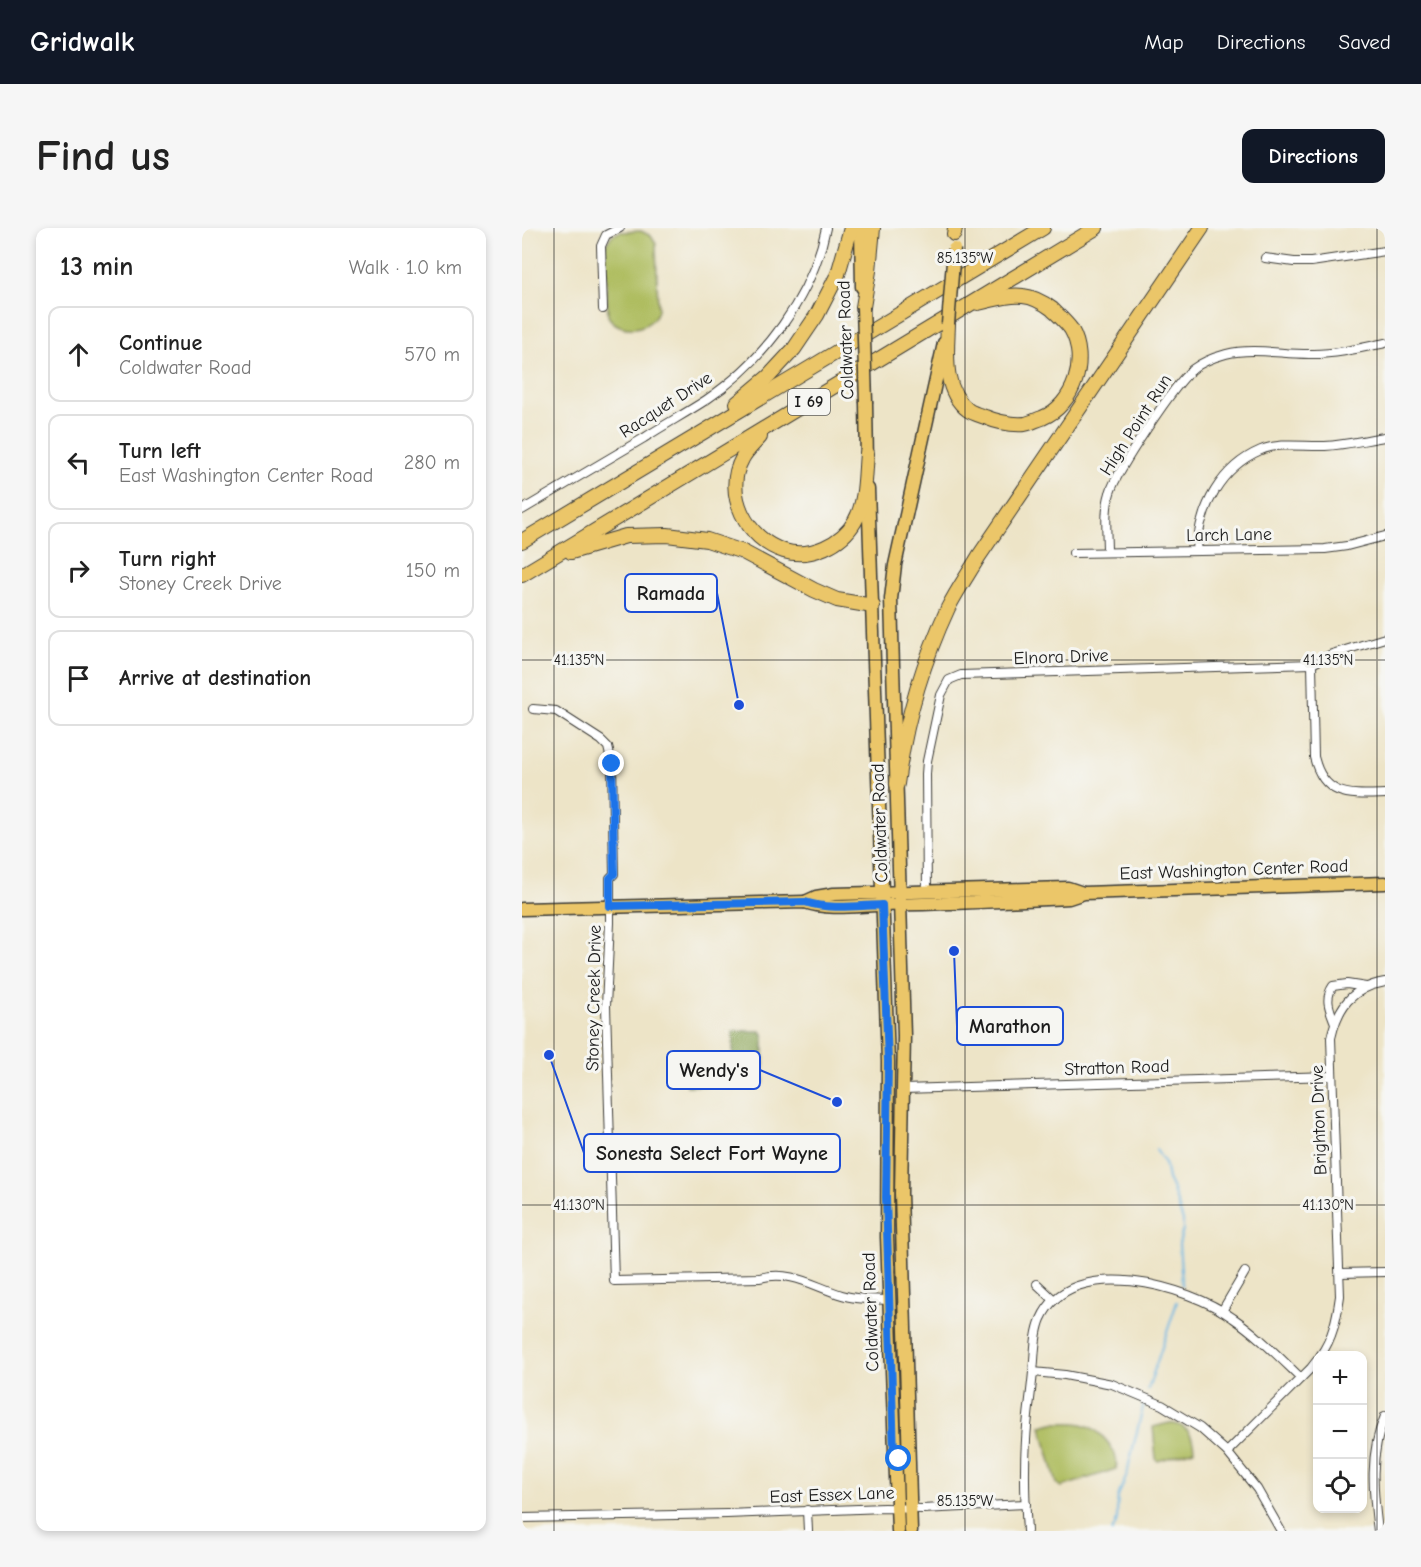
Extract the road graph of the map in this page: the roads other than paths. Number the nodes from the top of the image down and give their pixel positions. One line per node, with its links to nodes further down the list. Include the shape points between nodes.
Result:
1 (620, 228): 14 (street, via 606,235 601,246)
2 (826, 228): 22 (street, Racquet Drive, via 808,283 784,323 735,377 707,399)
3 (851, 228): 19 (highway, via 838,274 795,349)
4 (861, 228): 13 (main road, Coldwater Road)
5 (873, 228): 13 (highway)
6 (1043, 228): 19 (highway, I 69)
7 (1096, 228): 12 (highway, I 69)
8 (1202, 228): 34 (highway, via 949,606 920,676)
9 (954, 230): 15 (main road, bridge)
10 (1385, 251): 11 (street, via 1311,262)
11 (1265, 258)
12 (967, 304): 17 (highway, via 1025,296 1051,308 1071,330 1078,351 1074,387 1048,415 1026,424 1000,423 968,410 959,400 951,387); 18 (highway, I 69)
13 (863, 307): 21 (main road, Coldwater Road, bridge)
14 (603, 309)
15 (948, 324): 17 (highway)
16 (1385, 343): 26 (street, High Point Run, via 1313,354 1228,353 1192,369 1121,470 1110,493)
17 (944, 357): 34 (main road, Coldwater Road, via 895,565 891,599)
18 (782, 418): 21 (highway, via 742,458 735,482 737,502 749,526 766,543 785,552 810,553 844,536 855,520 862,497); 28 (highway, I 69)
19 (703, 431): 24 (highway, I 69)
20 (1385, 437): 25 (street, via 1324,446 1262,449 1233,467 1214,491 1203,513)
21 (867, 453): 30 (main road, Coldwater Road)
22 (522, 510)
23 (1385, 536): 25 (street, Larch Lane, via 1325,549)
24 (522, 541)
25 (1197, 550): 26 (street, Larch Lane)
26 (1107, 552): 27 (street, Larch Lane)
27 (1073, 553)
28 (536, 567): 29 (highway, I 69); 30 (highway, via 626,536 667,535 707,540 743,552 837,600)
29 (522, 575)
30 (873, 606): 39 (main road, Coldwater Road)
31 (1385, 638): 32 (street, Elnora Drive)
32 (1312, 664): 35 (street, via 1314,757 1318,771 1325,783 1338,792); 37 (street, Elnora Drive, via 961,675 949,680 940,696 926,774)
33 (532, 709): 41 (street, Stoney Creek Drive, via 556,711 608,747 612,764 614,874 610,878)
34 (897, 784): 40 (main road, Coldwater Road)
35 (1385, 794)
36 (1385, 883): 38 (main road, East Washington Center Road)
37 (927, 892): 38 (main road, East Washington Center Road, via 1068,888); 40 (main road, East Washington Center Road)
38 (1084, 893): 40 (main road, East Washington Center Road, via 1069,898)
39 (881, 899): 40 (main road, East Washington Center Road); 41 (main road, East Washington Center Road, via 835,907 805,902); 46 (main road, Coldwater Road)
40 (901, 899): 49 (main road, Coldwater Road)
41 (610, 906): 42 (main road, East Washington Center Road); 56 (street, Stoney Creek Drive, via 606,1005 614,1281 779,1275 805,1280 844,1296)
42 (522, 909)
43 (1385, 982): 44 (street, Brighton Drive)
44 (1366, 987): 45 (street, Brighton Drive, via 1344,1004); 45 (street, Brighton Drive, via 1334,986 1328,999)
45 (1335, 1023): 47 (street, Brighton Drive, via 1331,1038)
46 (887, 1029): 48 (main road, Coldwater Road); 49 (main road, via 896,1061 896,1078)
47 (1332, 1076): 49 (street, Stratton Road); 54 (street, Brighton Drive)
48 (888, 1089): 50 (main road); 51 (main road, Coldwater Road)
49 (903, 1089): 50 (main road, Coldwater Road)
50 (901, 1149): 57 (main road, Coldwater Road)
51 (886, 1238): 56 (main road, Coldwater Road); 57 (main road, via 892,1242)
52 (1245, 1272): 59 (street)
53 (1385, 1272): 54 (street)
54 (1341, 1273): 60 (street, Brighton Drive, via 1338,1314)
55 (1037, 1284): 58 (street)
56 (889, 1300): 61 (main road, Coldwater Road); 63 (main road, via 897,1313 899,1347)
57 (904, 1300): 63 (main road, Coldwater Road)
58 (1054, 1300): 59 (street, via 1073,1288 1096,1281 1129,1281 1164,1287); 64 (street, via 1041,1319)
59 (1222, 1311): 65 (street, via 1261,1339)
60 (1322, 1351)
61 (892, 1357): 66 (main road); 69 (main road, Coldwater Road)
62 (1313, 1364): 65 (street, Brighton Drive)
63 (906, 1371): 66 (main road, Coldwater Road)
64 (1033, 1372): 68 (street, via 1112,1384 1162,1405 1200,1428); 70 (street, via 1026,1440)
65 (1301, 1378): 68 (street, Brighton Drive)
66 (907, 1399): 72 (main road, Coldwater Road)
67 (1385, 1417): 81 (street, via 1372,1468)
68 (1227, 1452): 80 (street, via 1257,1489)
69 (894, 1454): 71 (main road, Coldwater Road); 72 (main road, via 899,1459 905,1501)
70 (1026, 1504): 72 (street, East Essex Lane); 79 (street)
71 (897, 1508): 72 (street, East Essex Lane); 73 (street, East Essex Lane); 76 (main road, Coldwater Road); 77 (main road, via 903,1516)
72 (910, 1509): 78 (main road, Coldwater Road)
73 (807, 1510): 74 (street, East Essex Lane); 75 (street)
74 (522, 1518)
75 (808, 1531)
76 (898, 1531)
77 (904, 1531)
78 (911, 1531)
79 (1027, 1531)
80 (1281, 1531)
81 (1378, 1531)

